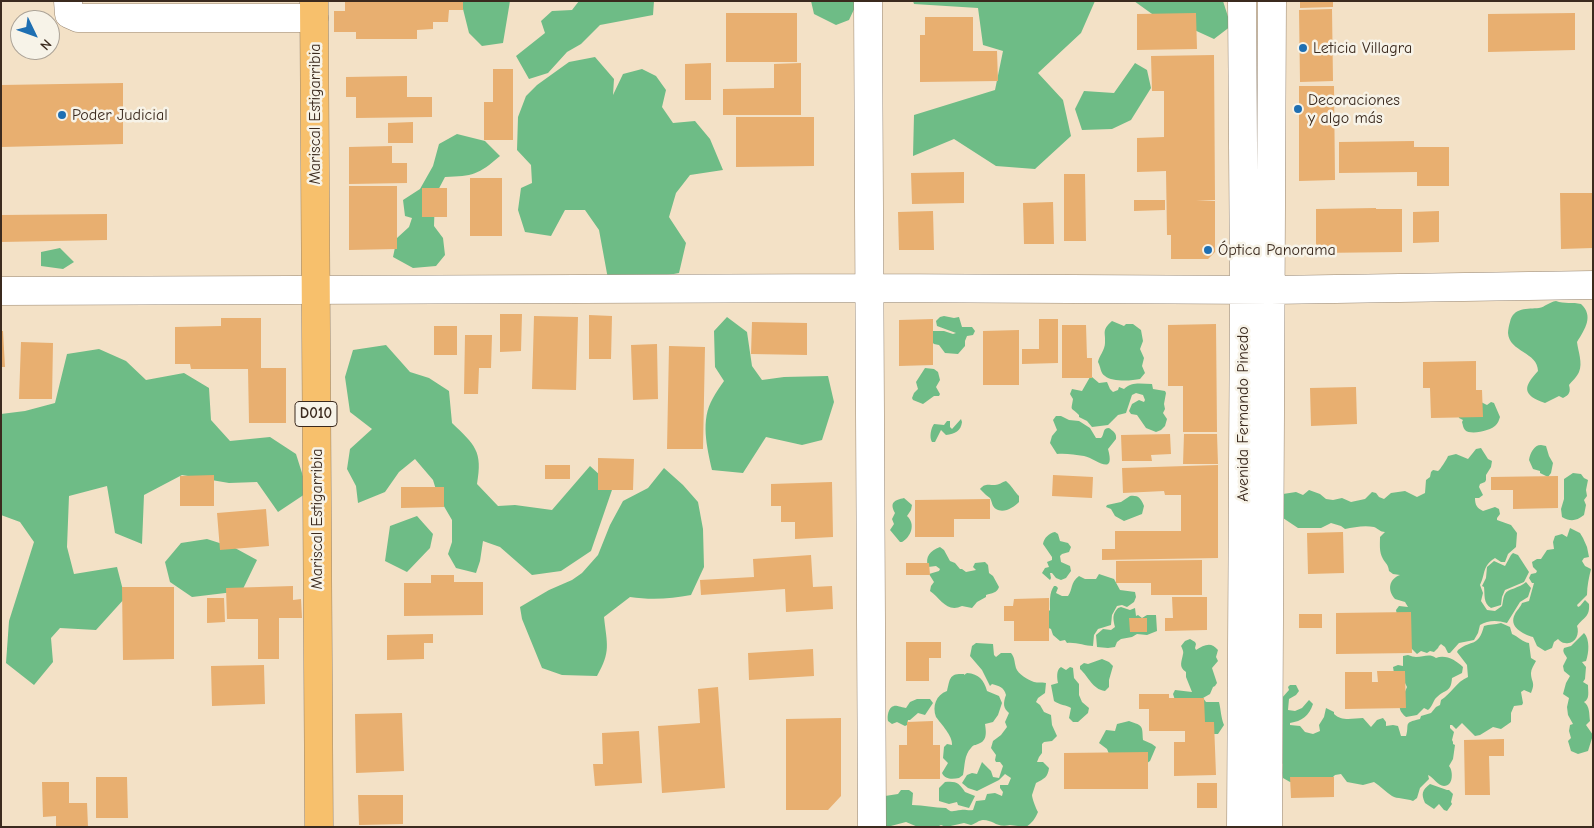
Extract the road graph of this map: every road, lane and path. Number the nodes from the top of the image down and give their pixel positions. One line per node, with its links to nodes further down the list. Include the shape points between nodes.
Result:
1 (68, 1): 5 (street, via 69,14 78,18)
2 (868, 1): 7 (street)
3 (1242, 1): 8 (street, Avenida Fernando Pinedo)
4 (1272, 1): 10 (street, Avenida Fernando Pinedo)
5 (314, 10): 9 (main road, Mariscal Estigarribia / D010)
6 (1593, 285): 10 (street)
7 (869, 288): 8 (street); 9 (street); 13 (street)
8 (1244, 289): 10 (street); 14 (street, Avenida Fernando Pinedo)
9 (315, 290): 11 (street); 12 (main road, Mariscal Estigarribia / D010)
10 (1271, 290): 15 (street, Avenida Fernando Pinedo)
11 (1, 291)
12 (320, 827)
13 (872, 827)
14 (1241, 827)
15 (1268, 827)

